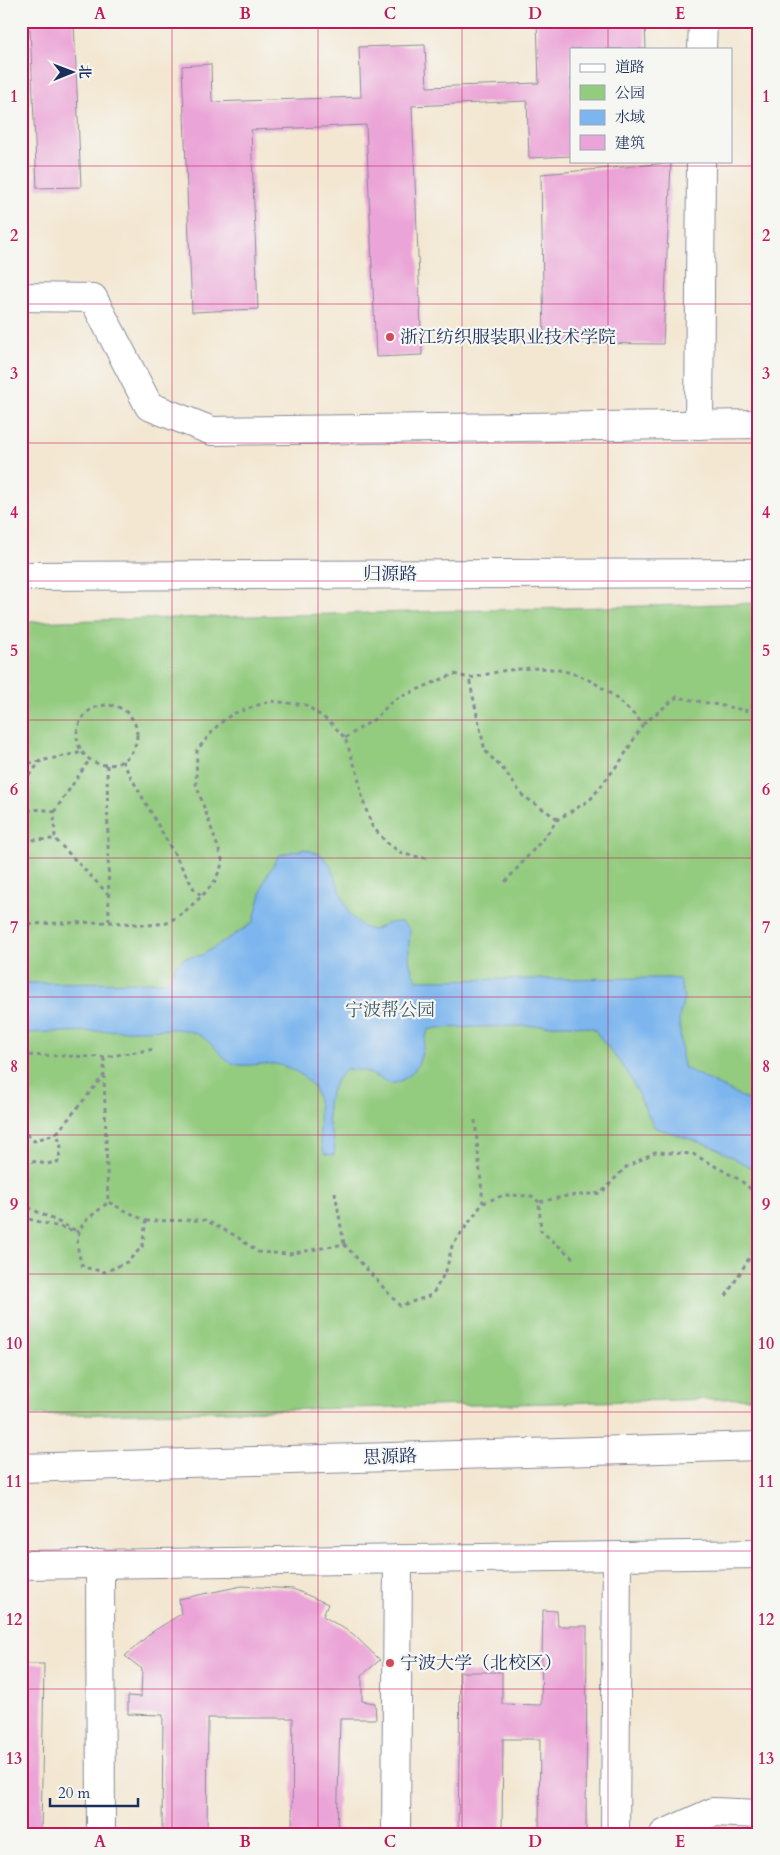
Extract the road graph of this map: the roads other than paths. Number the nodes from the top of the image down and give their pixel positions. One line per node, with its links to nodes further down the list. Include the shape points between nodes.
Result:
1 (703, 21): 2 (street)
2 (702, 48)
3 (701, 162): 5 (street)
4 (21, 297): 5 (street, via 93,298 149,406 212,431)
5 (699, 424): 6 (street)
6 (759, 424)
7 (759, 573): 8 (street, 归源路)
8 (21, 576)
9 (759, 1446): 10 (street, 思源路)
10 (21, 1468)
11 (759, 1554): 12 (street)
12 (617, 1556): 13 (street); 19 (street)
13 (398, 1559): 14 (street); 18 (street)
14 (100, 1563): 15 (street); 17 (street)
15 (21, 1565)
16 (759, 1814): 20 (street, via 713,1812)
17 (101, 1834)
18 (396, 1834)
19 (615, 1834)
20 (664, 1834)

